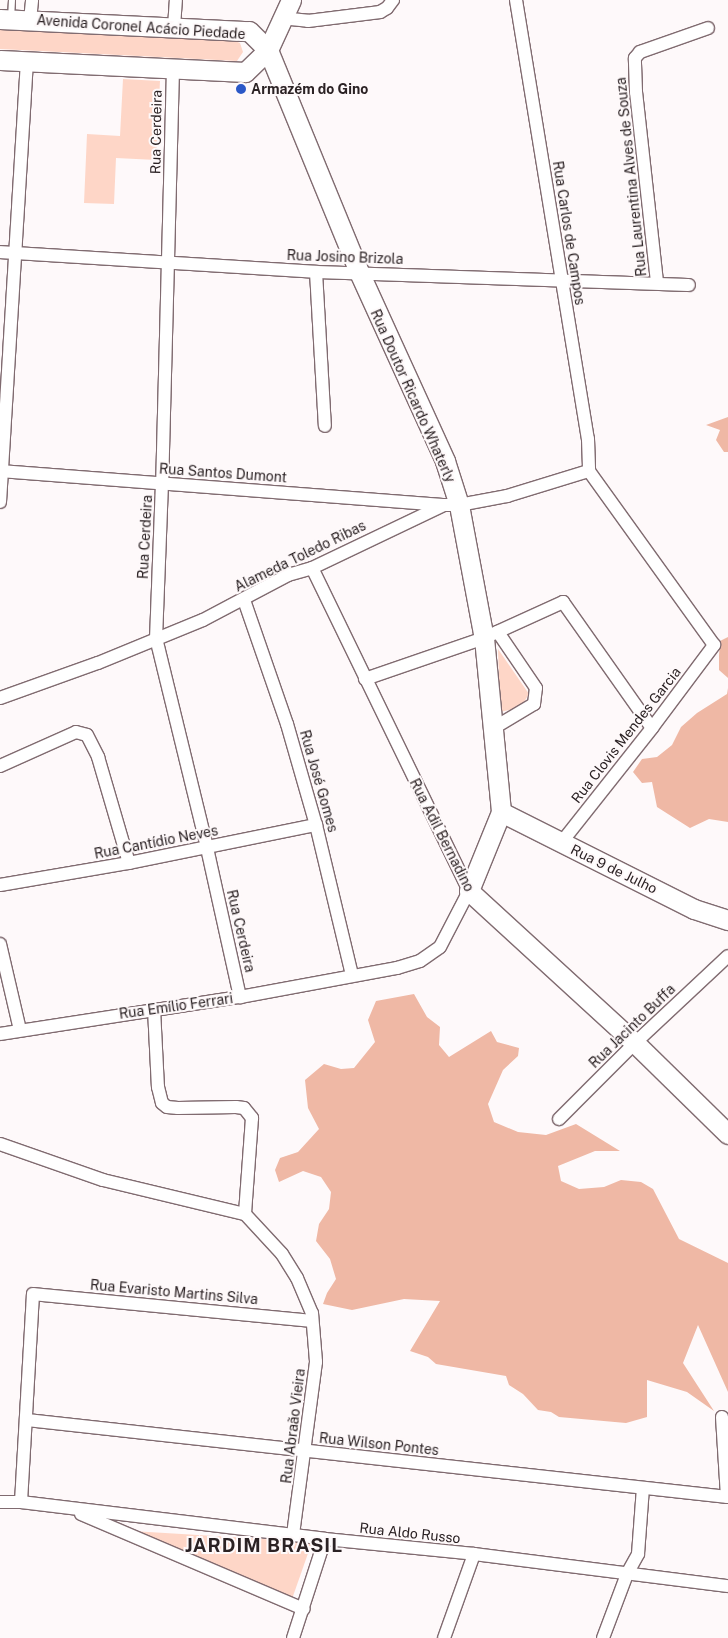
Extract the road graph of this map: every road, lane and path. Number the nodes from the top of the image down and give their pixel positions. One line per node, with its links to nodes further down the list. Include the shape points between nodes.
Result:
1 (12, 0): 8 (lane)
2 (32, 0): 9 (street)
3 (176, 0): 10 (street)
4 (290, 0): 7 (main road)
5 (393, 0): 7 (street, via 380,12 308,21)
6 (516, 0): 21 (street, Rua Carlos de Campos)
7 (281, 18): 12 (main road)
8 (6, 19): 9 (main road, Avenida Coronel Acácio Piedade)
9 (30, 20): 10 (main road, Avenida Coronel Acácio Piedade)
10 (174, 27): 12 (main road, Avenida Coronel Acácio Piedade, via 249,31)
11 (708, 28): 22 (street, Rua Laurentina Alves de Souza, via 640,52 635,58)
12 (268, 50): 15 (main road, via 245,72); 20 (main road, Rua Doutor Ricardo Whaterly)
13 (0, 60): 14 (main road)
14 (27, 61): 15 (main road); 17 (street)
15 (173, 68): 18 (street, Rua Cerdeira)
16 (0, 252): 17 (street, Rua Josino Brizola)
17 (17, 254): 18 (street, Rua Josino Brizola); 25 (street)
18 (168, 262): 19 (street, Rua Josino Brizola); 27 (street, Rua Cerdeira)
19 (316, 272): 20 (street, Rua Josino Brizola); 24 (street)
20 (359, 272): 21 (street, Rua Josino Brizola); 29 (main road, Rua Doutor Ricardo Whaterly, via 445,461)
21 (561, 279): 22 (street, Rua Josino Brizola); 26 (street, Rua Carlos de Campos, via 588,439)
22 (656, 282): 23 (street, Rua Josino Brizola)
23 (690, 285)
24 (326, 426)
25 (1, 471): 27 (street, Rua Santos Dumont); 28 (street)
26 (590, 471): 29 (street, Alameda Toledo Ribas, via 507,496); 36 (street, Rua Clovis Mendes Garcia, via 714,645)
27 (162, 483): 29 (street, Rua Santos Dumont); 33 (street, Rua Cerdeira)
28 (0, 502)
29 (451, 505): 30 (street, Alameda Toledo Ribas); 32 (main road, Rua Doutor Ricardo Whaterly)
30 (312, 568): 31 (street, Alameda Toledo Ribas, via 288,575); 34 (street, Rua Adil Bernadino)
31 (244, 600): 33 (street, Alameda Toledo Ribas); 40 (street, Rua José Gomes, via 287,724)
32 (491, 635): 34 (street); 36 (street, via 563,602); 37 (main road, Rua Doutor Ricardo Whaterly); 37 (street, via 536,688 534,704)
33 (156, 638): 35 (street, Alameda Toledo Ribas, via 98,663); 42 (street, Rua Cerdeira)
34 (365, 679): 45 (street, Rua Adil Bernadino)
35 (0, 698)
36 (652, 728): 41 (street, Rua Clovis Mendes Garcia)
37 (492, 729): 39 (main road, Rua Doutor Ricardo Whaterly)
38 (0, 766): 43 (street, via 76,732 86,735 98,758)
39 (501, 812): 41 (main road, Rua 9 de Julho); 45 (main road)
40 (316, 825): 42 (street, Rua Cantídio Neves); 49 (street, Rua José Gomes)
41 (561, 842): 46 (main road, Rua 9 de Julho, via 694,909)
42 (207, 848): 43 (street, Rua Cantídio Neves); 50 (street, Rua Cerdeira)
43 (129, 863): 44 (street, Rua Cantídio Neves)
44 (0, 885)
45 (469, 891): 49 (street, Rua Emílio Ferrari, via 440,947 433,954 397,968); 54 (main road, Rua Adil Bernadino)
46 (728, 920)
47 (0, 944): 52 (street)
48 (728, 956): 54 (street, Rua Jacinto Buffa)
49 (352, 975): 50 (street, Rua Emílio Ferrari)
50 (240, 997): 51 (street, Rua Emílio Ferrari)
51 (154, 1009): 52 (street, Rua Emílio Ferrari); 58 (street, via 158,1087 162,1103 178,1108 244,1108 252,1118)
52 (20, 1030): 53 (street, Rua Emílio Ferrari)
53 (0, 1034)
54 (635, 1043): 55 (street, Rua Jacinto Buffa); 56 (main road, Rua Adil Bernadino)
55 (559, 1119)
56 (728, 1134)
57 (0, 1144): 58 (street, via 103,1180)
58 (245, 1214): 59 (street, Rua Abraão Vieira, via 282,1254 297,1278)
59 (312, 1320): 61 (street, Rua Evaristo Martins Silva, via 33,1294); 62 (street, Rua Abraão Vieira, via 316,1362)
60 (722, 1417): 64 (street)
61 (26, 1420): 62 (street, Rua Wilson Pontes); 66 (street)
62 (306, 1451): 63 (street, Rua Wilson Pontes); 68 (street, Rua Abraão Vieira)
63 (643, 1488): 64 (street, Rua Wilson Pontes); 71 (street, via 638,1554)
64 (727, 1497)
65 (0, 1502): 66 (street, Rua Aldo Russo)
66 (21, 1502): 67 (street, Rua Aldo Russo)
67 (70, 1509): 68 (street, Rua Aldo Russo); 73 (street)
68 (293, 1534): 69 (street, Rua Aldo Russo)
69 (325, 1539): 70 (street, Rua Aldo Russo); 73 (street)
70 (474, 1554): 71 (street, Rua Aldo Russo); 75 (street)
71 (627, 1574): 72 (street, Rua Aldo Russo); 76 (street)
72 (728, 1586)
73 (304, 1609): 74 (street)
74 (293, 1638)
75 (444, 1638)
76 (603, 1638)

